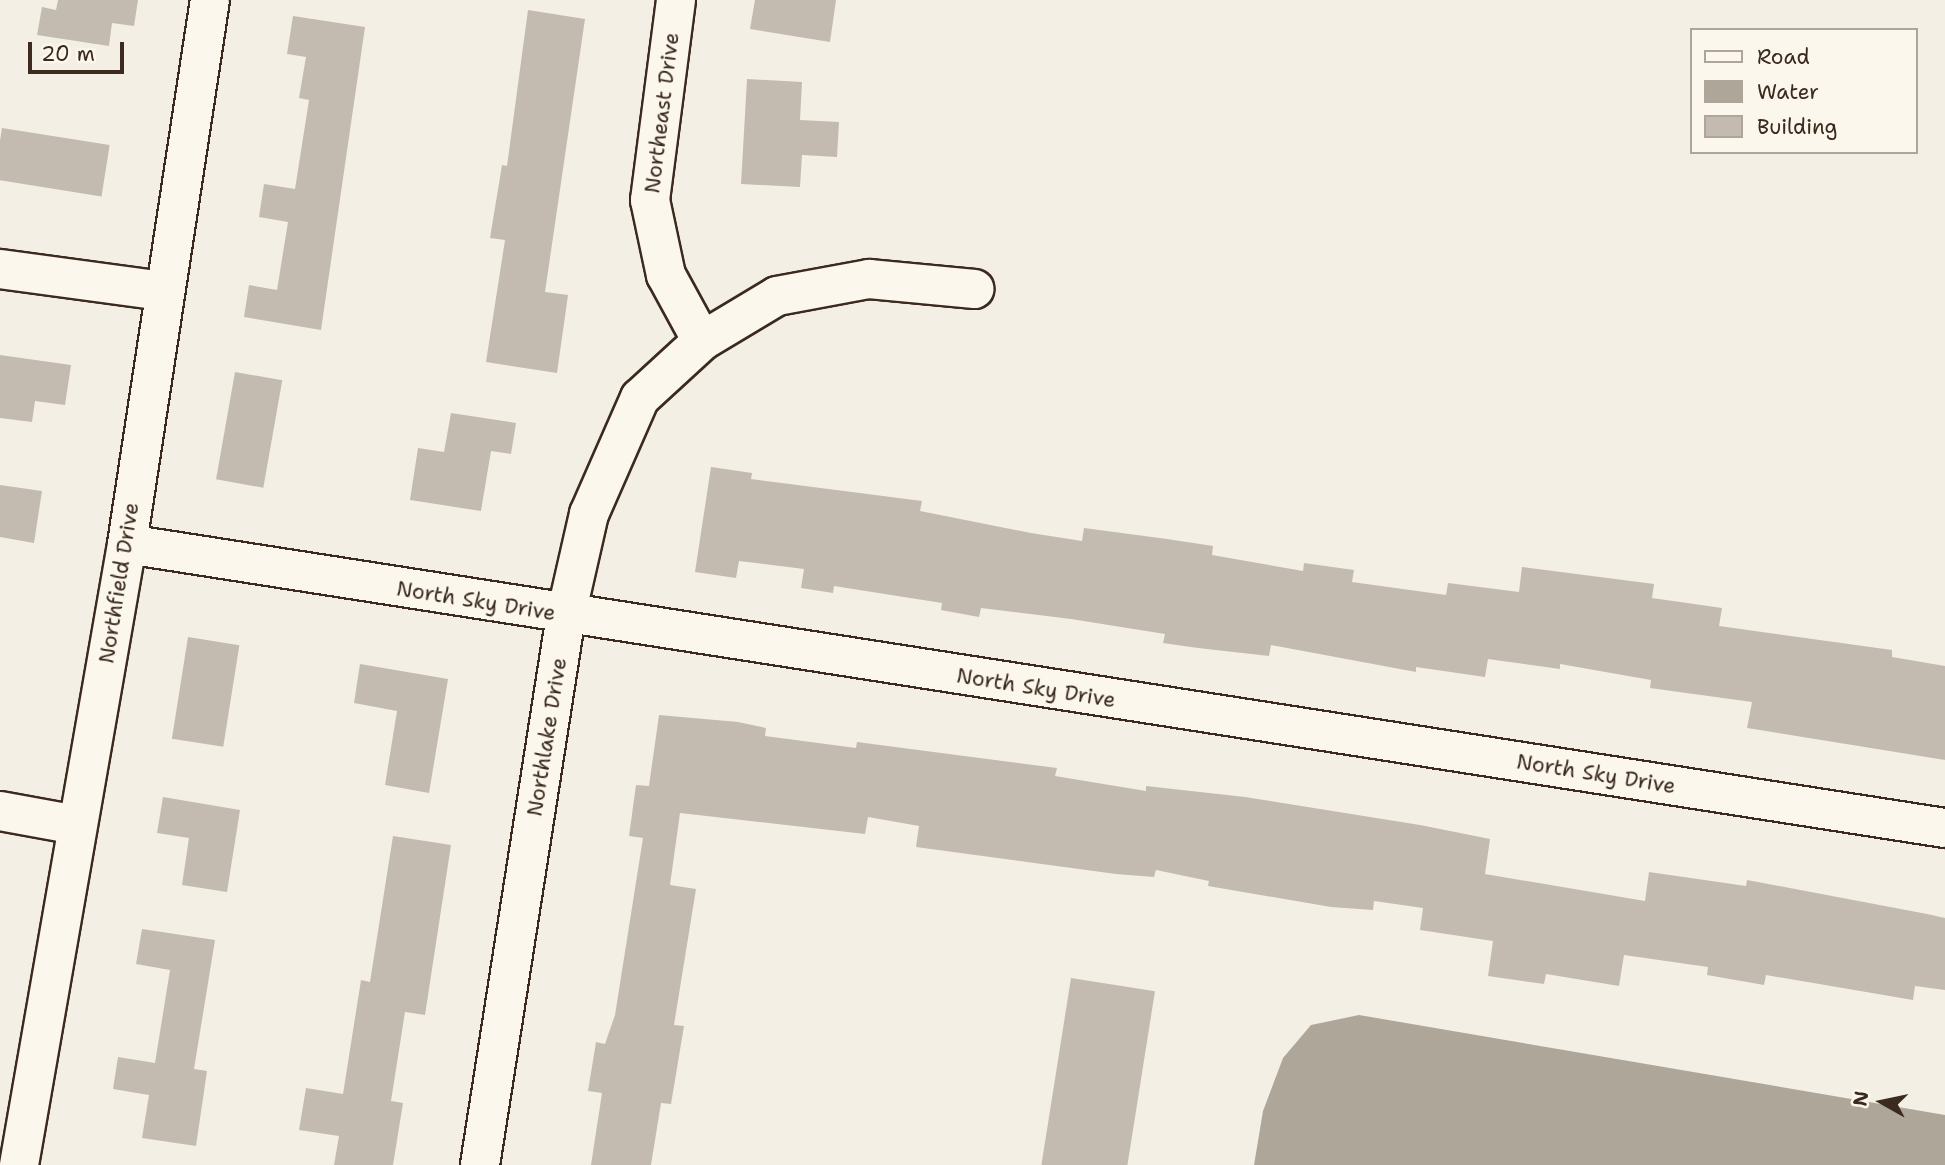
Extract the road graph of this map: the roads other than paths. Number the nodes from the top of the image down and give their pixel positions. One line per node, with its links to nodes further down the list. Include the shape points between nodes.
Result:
1 (210, 0): 5 (street, Northfield Drive)
2 (676, 0): 6 (street, Northeast Drive, via 650,200 666,275)
3 (0, 269): 5 (street)
4 (975, 289): 6 (street, Northlake Drive, via 856,281 777,296)
5 (162, 291): 7 (street, Northfield Drive)
6 (702, 341): 8 (street, Northlake Drive, via 640,398 606,465)
7 (127, 544): 8 (street, North Sky Drive); 10 (street, Northfield Drive)
8 (566, 615): 11 (street, North Sky Drive); 13 (street, Northlake Drive)
9 (0, 811): 10 (street)
10 (77, 825): 12 (street, Northfield Drive)
11 (1945, 828)
12 (19, 1165)
13 (480, 1165)

